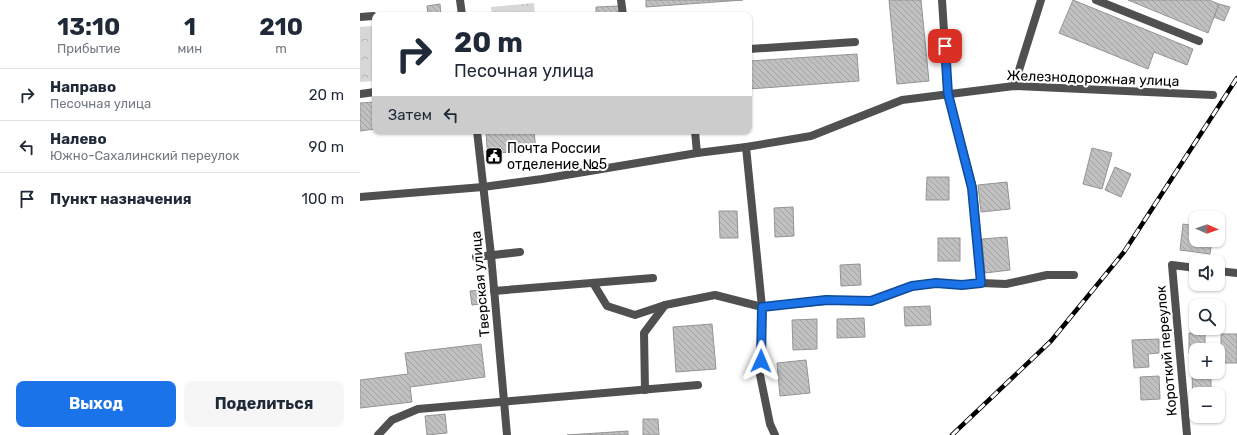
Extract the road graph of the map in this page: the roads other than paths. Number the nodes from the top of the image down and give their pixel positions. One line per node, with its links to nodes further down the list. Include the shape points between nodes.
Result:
1 (460, 0): 6 (street)
2 (622, 0): 7 (street)
3 (942, 0): 16 (street)
4 (1041, 0): 13 (street)
5 (1096, 0): 10 (street)
6 (462, 12)
7 (623, 12)
8 (372, 16): 9 (street)
9 (360, 18)
10 (1199, 41)
11 (855, 42): 12 (street)
12 (752, 49)
13 (1014, 86): 16 (street, Железнодорожная улица); 17 (street, Железнодорожная улица)
14 (372, 92): 15 (street)
15 (360, 94)
16 (948, 94): 20 (street, Железнодорожная улица, via 902,100 811,136); 33 (street, via 972,188)
17 (1213, 96)
18 (476, 134): 22 (street, Тверская улица)
19 (695, 134): 21 (street)
20 (746, 147): 21 (street, Железнодорожная улица); 36 (street)
21 (697, 153): 22 (street, Железнодорожная улица)
22 (484, 187): 23 (street, Железнодорожная улица); 25 (street, Тверская улица)
23 (360, 197)
24 (520, 252): 25 (street)
25 (491, 255): 26 (street); 34 (street, Тверская улица)
26 (476, 257)
27 (1189, 267): 43 (street, Короткий переулок, via 1172,265)
28 (1225, 272): 29 (street)
29 (1237, 273)
30 (1074, 276): 33 (street, via 1047,275 1006,284)
31 (653, 278): 32 (street)
32 (593, 283): 34 (street); 35 (street, via 607,306 635,315)
33 (981, 283): 36 (street, via 912,286 871,301 826,300)
34 (494, 291): 39 (street, Тверская улица)
35 (665, 305): 36 (street, via 715,295); 38 (street, via 644,333)
36 (762, 307): 42 (street, via 760,375 770,424)
37 (698, 385): 38 (street)
38 (645, 390): 39 (street)
39 (503, 402): 40 (street, via 418,409 392,420); 41 (street, Тверская улица)
40 (378, 435)
41 (507, 435)
42 (775, 435)
43 (1186, 435)

